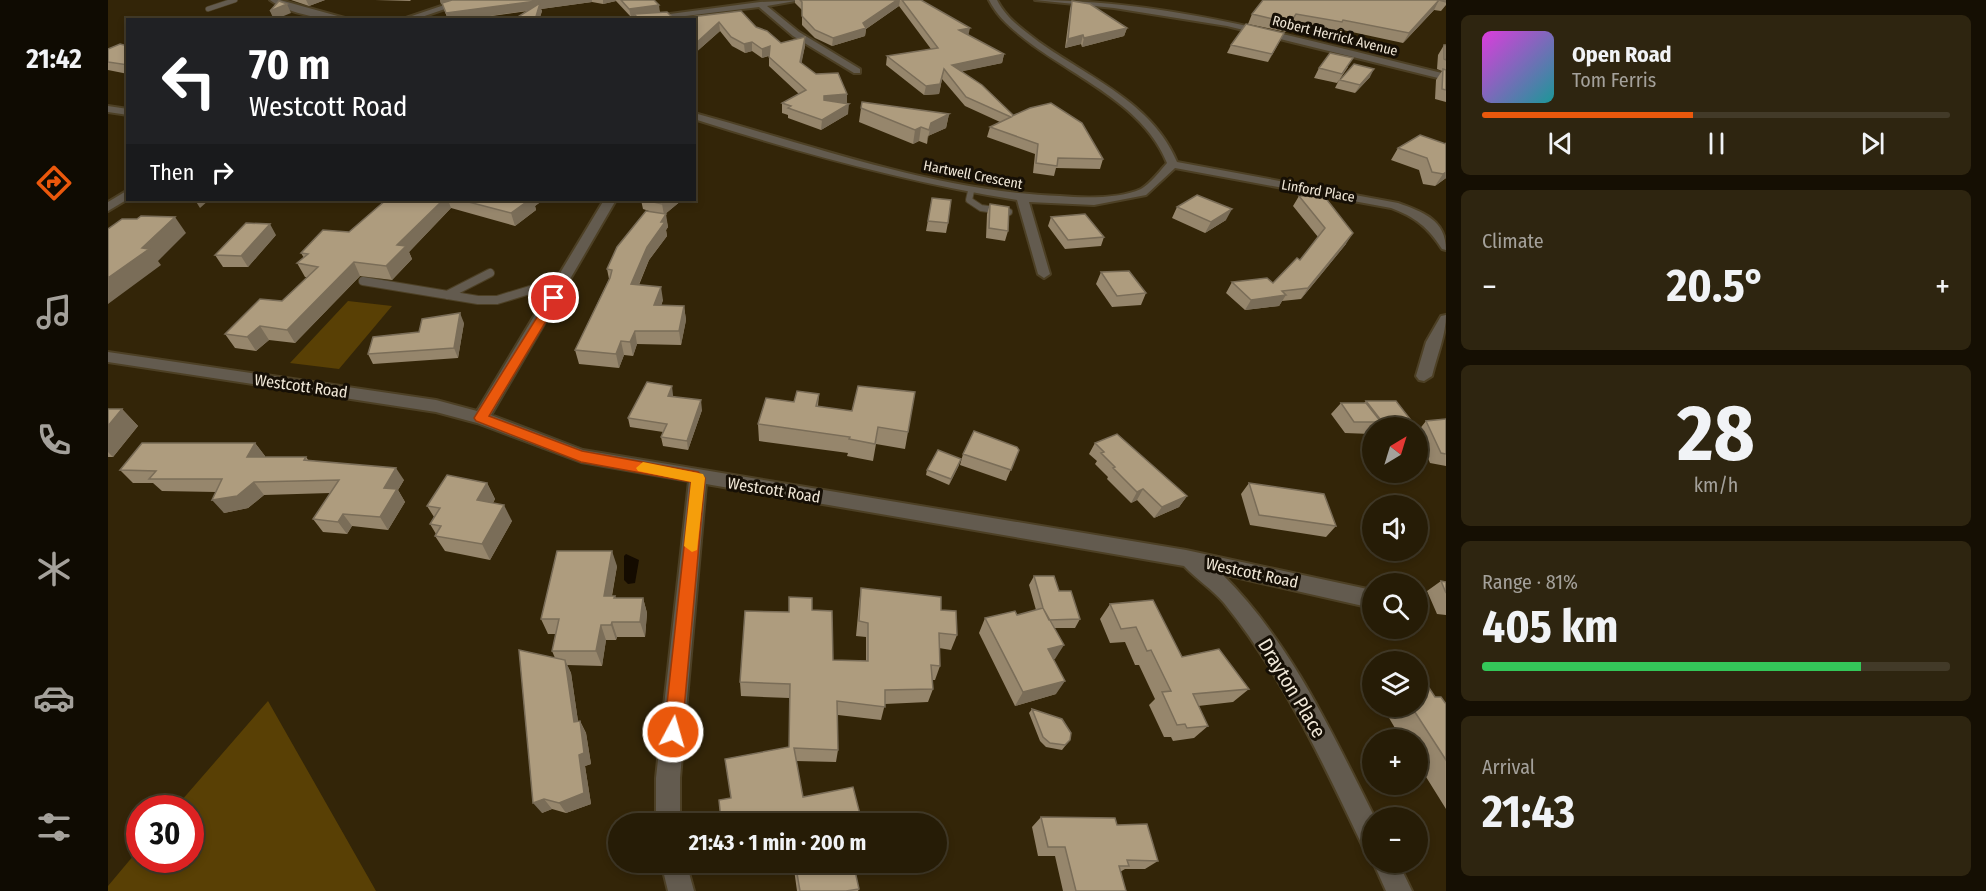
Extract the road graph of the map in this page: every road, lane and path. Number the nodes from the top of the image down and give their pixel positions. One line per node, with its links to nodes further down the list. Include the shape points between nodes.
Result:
1 (235, 0): 8 (lane)
2 (273, 0): 9 (street)
3 (467, 0): 10 (street)
4 (797, 0): 7 (street)
5 (993, 0): 17 (street, via 1024,35 1137,114 1166,146)
6 (1039, 0): 13 (street, Robert Herrick Avenue, via 1132,9 1237,26)
7 (760, 4): 11 (street); 12 (street, via 796,34)
8 (208, 9)
9 (339, 18)
10 (410, 18)
11 (645, 18)
12 (857, 71)
13 (1446, 77)
14 (108, 109): 15 (street)
15 (126, 112)
16 (696, 117): 18 (street, Hartwell Crescent, via 849,161)
17 (1173, 164): 20 (street, Hartwell Crescent, via 1151,189 1126,198 1090,202); 25 (street, Linford Place, via 1394,206 1428,220)
18 (971, 190): 20 (street, Hartwell Crescent); 24 (lane, via 969,200 974,206)
19 (126, 194): 21 (street); 23 (street)
20 (1022, 199): 27 (street)
21 (108, 200)
22 (609, 201): 28 (street)
23 (108, 208)
24 (1009, 212)
25 (1446, 246)
26 (490, 273): 30 (lane)
27 (1044, 274)
28 (567, 278): 30 (lane, via 497,300); 34 (street)
29 (363, 280): 30 (lane)
30 (447, 295)
31 (1446, 319): 33 (street, via 1433,342)
32 (108, 357): 34 (street, Westcott Road, via 395,400)
33 (1424, 376)
34 (481, 418): 35 (street, Westcott Road, via 581,456)
35 (698, 478): 36 (street, Westcott Road); 38 (street, via 668,778)
36 (1186, 558): 37 (street, Westcott Road); 39 (street, Drayton Place, via 1219,585 1273,652 1331,753)
37 (1362, 597)
38 (668, 813)
39 (1362, 817)
40 (676, 873): 42 (street)
41 (1390, 873): 43 (street)
42 (681, 891)
43 (1399, 891)

